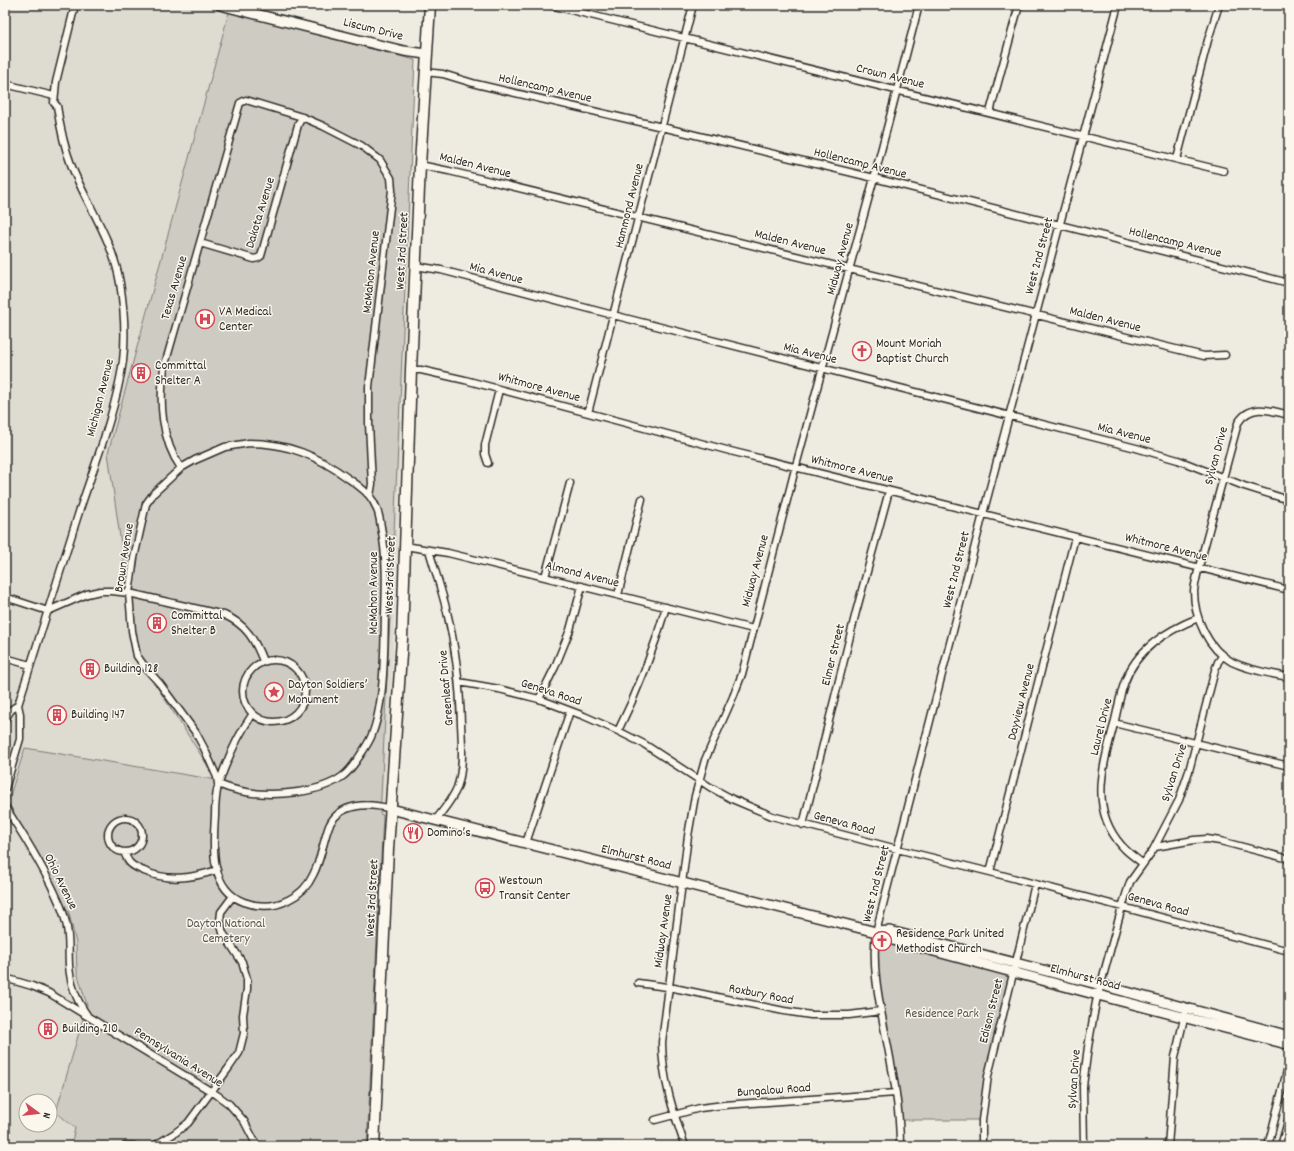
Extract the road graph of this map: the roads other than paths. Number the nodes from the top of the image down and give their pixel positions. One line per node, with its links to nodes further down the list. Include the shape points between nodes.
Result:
1 (75, 5): 16 (street, Michigan Avenue)
2 (220, 5): 10 (street, Liscum Drive)
3 (430, 5): 12 (main road, West 3rd Street)
4 (550, 5): 11 (street, Crown Avenue)
5 (693, 5): 11 (street, Hammond Avenue)
6 (919, 5): 15 (street, Midway Avenue)
7 (1019, 5): 17 (street)
8 (1118, 5): 20 (street, West 2nd Street)
9 (1219, 5): 21 (street)
10 (245, 8): 12 (street, Liscum Drive, via 367,42)
11 (684, 38): 15 (street, Crown Avenue); 19 (street, Hammond Avenue)
12 (426, 54): 13 (main road, West 3rd Street)
13 (425, 72): 19 (street, Hollencamp Avenue, via 443,74); 22 (main road, West 3rd Street)
14 (5, 84): 16 (street)
15 (897, 90): 17 (street, Crown Avenue); 24 (street, Midway Avenue)
16 (54, 96): 61 (street, Michigan Avenue, via 72,168 105,235 118,271 125,330 123,361 116,395)
17 (990, 112): 20 (street, Crown Avenue)
18 (302, 117): 27 (street, Dakota Avenue, via 261,256 254,259); 27 (street, Texas Avenue, via 246,100 240,103); 46 (street, McMahon Avenue, via 362,146 380,160 391,178 392,190 370,387)
19 (662, 127): 24 (street, Hollencamp Avenue); 25 (street, Hammond Avenue)
20 (1083, 136): 21 (street, Crown Avenue); 26 (street, West 2nd Street)
21 (1177, 159): 23 (street, Crown Avenue)
22 (420, 165): 25 (street, Malden Avenue); 28 (main road, West 3rd Street)
23 (1224, 171)
24 (874, 178): 26 (street, Hollencamp Avenue); 29 (street, Midway Avenue)
25 (638, 217): 29 (street, Malden Avenue); 32 (street, Hammond Avenue)
26 (1060, 225): 30 (street, Hollencamp Avenue); 31 (street, West 2nd Street)
27 (200, 244): 42 (street, Texas Avenue, via 166,358 161,400 165,429 175,460)
28 (415, 266): 32 (street, Mia Avenue, via 441,270); 35 (main road, West 3rd Street)
29 (850, 269): 31 (street, Malden Avenue); 34 (street, Midway Avenue)
30 (1289, 283)
31 (1035, 315): 33 (street, Malden Avenue, via 1204,356); 39 (street, West 2nd Street)
32 (613, 316): 34 (street, Mia Avenue); 37 (street, Hammond Avenue)
33 (1225, 355)
34 (822, 369): 39 (street, Mia Avenue); 41 (street, Midway Avenue)
35 (411, 370): 36 (street, Whitmore Avenue, via 421,370); 51 (main road, West 3rd Street)
36 (498, 390): 37 (street, Whitmore Avenue); 40 (street, via 486,441)
37 (588, 413): 41 (street, Whitmore Avenue)
38 (1289, 415): 43 (street, Sylvan Drive, via 1263,409 1242,417 1236,427)
39 (1009, 416): 43 (street, Mia Avenue, via 1164,456); 49 (street, West 2nd Street)
40 (488, 463)
41 (796, 467): 45 (street, Whitmore Avenue); 63 (street, Midway Avenue)
42 (181, 468): 46 (street, Brown Avenue, via 224,447 249,443 276,445 316,458 341,473); 57 (street, Brown Avenue, via 146,504)
43 (1223, 478): 48 (street, Mia Avenue); 53 (street, Sylvan Drive)
44 (570, 483): 54 (street)
45 (889, 491): 49 (street, Whitmore Avenue); 85 (street, Elmer Street)
46 (370, 496): 80 (street, McMahon Avenue, via 375,504 383,535 386,559 382,682 379,712 371,737 347,773 313,789 267,795)
47 (642, 499): 58 (street)
48 (1289, 500)
49 (983, 514): 50 (street, Whitmore Avenue); 88 (street, West 2nd Street)
50 (1075, 537): 53 (street, Whitmore Avenue); 93 (street, Dayview Avenue)
51 (405, 546): 52 (street, Almond Avenue); 83 (main road, West 3rd Street, via 401,659)
52 (429, 550): 54 (street, Almond Avenue); 69 (street, Greenleaf Drive, via 448,613)
53 (1199, 567): 56 (street, Whitmore Avenue); 62 (street, Sylvan Drive, via 1194,593)
54 (545, 577): 55 (street, Almond Avenue)
55 (582, 586): 58 (street, Almond Avenue); 70 (street, via 568,636)
56 (1289, 590)
57 (129, 593): 61 (street, via 94,592); 66 (street, via 229,617 245,628 252,637); 80 (street, Brown Avenue, via 132,631 138,656 196,733)
58 (618, 595): 60 (street, Almond Avenue)
59 (5, 597): 61 (street)
60 (666, 607): 63 (street, Almond Avenue); 76 (street, via 648,666)
61 (48, 611): 67 (street, Michigan Avenue)
62 (1198, 618): 64 (street, Sylvan Drive, via 1207,636); 75 (street, Laurel Drive, via 1154,641 1138,658 1124,684)
63 (753, 629): 79 (street, Midway Avenue, via 738,686 705,760)
64 (1223, 655): 68 (street, via 1242,666); 77 (street, Sylvan Drive, via 1215,670)
65 (5, 658): 67 (street)
66 (263, 661): 73 (street, via 252,670 244,687 245,702); 73 (street, via 280,661 294,667 305,683 305,699 297,714 284,721 267,722)
67 (30, 665): 71 (street, Michigan Avenue)
68 (1289, 677)
69 (459, 682): 70 (street, Geneva Road); 84 (street, Greenleaf Drive, via 462,738 460,776 451,800)
70 (539, 699): 72 (street, Geneva Road)
71 (18, 705): 74 (street, Michigan Avenue); 81 (street, Michigan Avenue, via 20,739)
72 (570, 710): 76 (street, Geneva Road); 86 (street)
73 (252, 715): 80 (street, via 238,737)
74 (5, 719)
75 (1114, 723): 77 (street); 91 (street, Laurel Drive, via 1102,774 1101,801 1114,834)
76 (618, 731): 79 (street, Geneva Road)
77 (1196, 743): 78 (street); 87 (street, Sylvan Drive, via 1179,800)
78 (1289, 766)
79 (699, 780): 85 (street, Geneva Road, via 745,806); 94 (street, Midway Avenue)
80 (218, 784): 92 (street, via 214,846)
81 (5, 790)
82 (5, 807): 109 (street, Ohio Avenue, via 28,842 63,912 68,932 71,979 78,999)
83 (391, 809): 84 (street, Elmhurst Road); 96 (street, via 381,806 356,806 336,816 329,827 313,875 294,897 282,903 266,906 249,903); 122 (main road, West 3rd Street)
84 (436, 821): 86 (street, Elmhurst Road)
85 (803, 825): 88 (street, Geneva Road)
86 (526, 843): 94 (street, Elmhurst Road)
87 (1155, 847): 90 (street, via 1207,840); 91 (street, Sylvan Drive)
88 (896, 849): 93 (street, Geneva Road); 98 (street, West 2nd Street)
89 (124, 852): 89 (street, via 114,849 111,845 108,830 112,823 125,818 139,825 142,837 136,848); 92 (street, via 129,863 158,876 179,878)
90 (1289, 859)
91 (1143, 864): 97 (street, Sylvan Drive, via 1130,882)
92 (217, 870): 96 (street, via 222,882)
93 (990, 872): 95 (street, Geneva Road)
94 (682, 883): 98 (street, Elmhurst Road); 105 (street, Midway Avenue)
95 (1035, 884): 97 (street, Geneva Road); 100 (street, Edison Street)
96 (233, 896): 113 (street, via 223,909 220,921 223,933 240,957 246,972 248,984 243,1015 244,1033 239,1053)
97 (1122, 907): 99 (street, Geneva Road); 104 (street, Sylvan Drive)
98 (876, 932): 100 (street, Elmhurst Road, via 890,931); 101 (street, Elmhurst Road, via 889,939); 107 (street, West 2nd Street, via 874,962)
99 (1289, 951)
100 (1016, 963): 101 (street, Edison Street); 104 (street, Elmhurst Road)
101 (1014, 972): 106 (street, Elmhurst Road); 125 (street, Edison Street, via 988,1076 982,1120)
102 (5, 978): 109 (street, Pennsylvania Avenue, via 44,991)
103 (638, 982): 105 (street, Roxbury Road)
104 (1101, 985): 106 (street, Sylvan Drive); 108 (street, Elmhurst Road)
105 (668, 987): 107 (street, Roxbury Road, via 811,1015 849,1015); 115 (street, Midway Avenue, via 662,1052 666,1085)
106 (1098, 995): 108 (street, Elmhurst Road); 126 (street, Sylvan Drive, via 1085,1066)
107 (881, 1011): 114 (street, West 2nd Street)
108 (1185, 1013): 110 (street, Elmhurst Road); 111 (street, Elmhurst Road); 127 (street, via 1175,1057)
109 (90, 1018): 113 (street, Pennsylvania Avenue)
110 (1289, 1036)
111 (1289, 1043)
112 (1289, 1063): 128 (street)
113 (212, 1091): 120 (street, via 188,1123); 121 (street, Pennsylvania Avenue, via 229,1104 244,1121)
114 (896, 1094): 115 (street, Bungalow Road, via 724,1105); 124 (street, West 2nd Street)
115 (674, 1114): 117 (street, Bungalow Road); 123 (street, Midway Avenue)
116 (1289, 1118): 129 (street)
117 (655, 1120)
118 (124, 1146): 119 (street)
119 (134, 1146)
120 (154, 1146)
121 (257, 1146)
122 (374, 1146)
123 (685, 1146)
124 (900, 1146)
125 (982, 1146)
126 (1084, 1146)
127 (1168, 1146)
128 (1268, 1146)
129 (1282, 1146)

